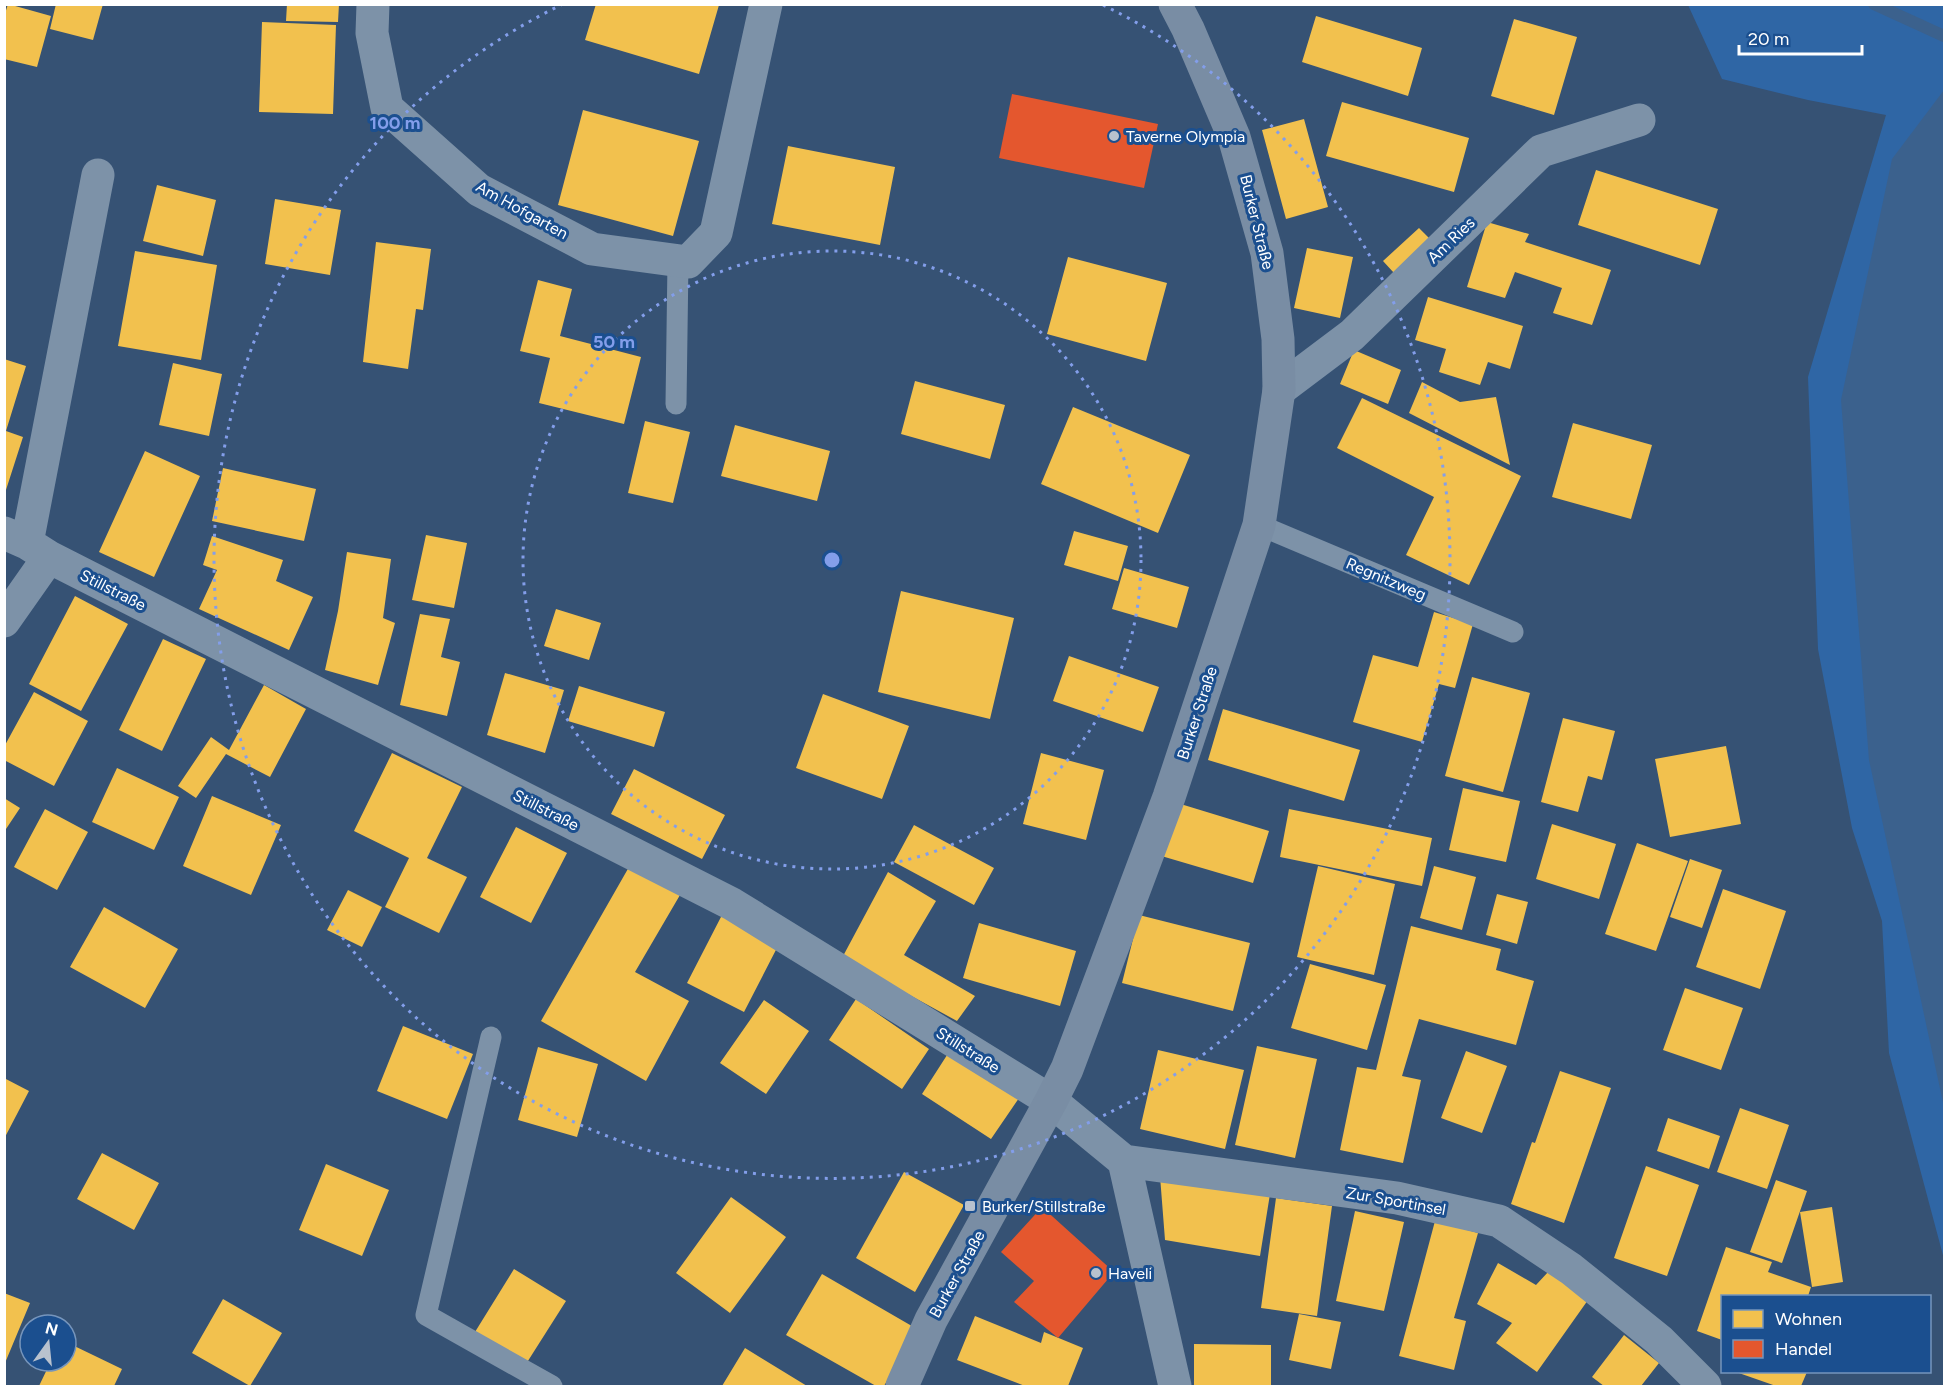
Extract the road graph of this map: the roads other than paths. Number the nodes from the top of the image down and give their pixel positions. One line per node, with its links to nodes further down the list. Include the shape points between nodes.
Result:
1 (373, 4): 6 (street, Am Hofgarten, via 372,33 387,108 479,190 592,249)
2 (766, 4): 6 (street, via 716,233 688,262)
3 (1175, 4): 7 (main road, Burker Straße, via 1234,137 1268,253 1278,339)
4 (1639, 120): 7 (street, Am Ries, via 1541,151 1352,335)
5 (98, 175): 10 (street)
6 (678, 261): 8 (lane)
7 (1279, 390): 9 (main road, Burker Straße)
8 (676, 404)
9 (1259, 525): 12 (lane, Regnitzweg); 14 (main road, Burker Straße, via 1169,797 1067,1069)
10 (27, 544): 11 (street); 14 (street, Stillstraße, via 732,904)
11 (4, 621)
12 (1514, 632)
13 (491, 1037): 16 (lane, via 426,1316)
14 (1051, 1101): 15 (street); 17 (main road, Burker Straße, via 931,1320)
15 (1124, 1161): 18 (street); 19 (street, Zur Sportinsel, via 1397,1198 1499,1221 1580,1276 1659,1340)
16 (552, 1386)
17 (902, 1386)
18 (1175, 1386)
19 (1705, 1386)

